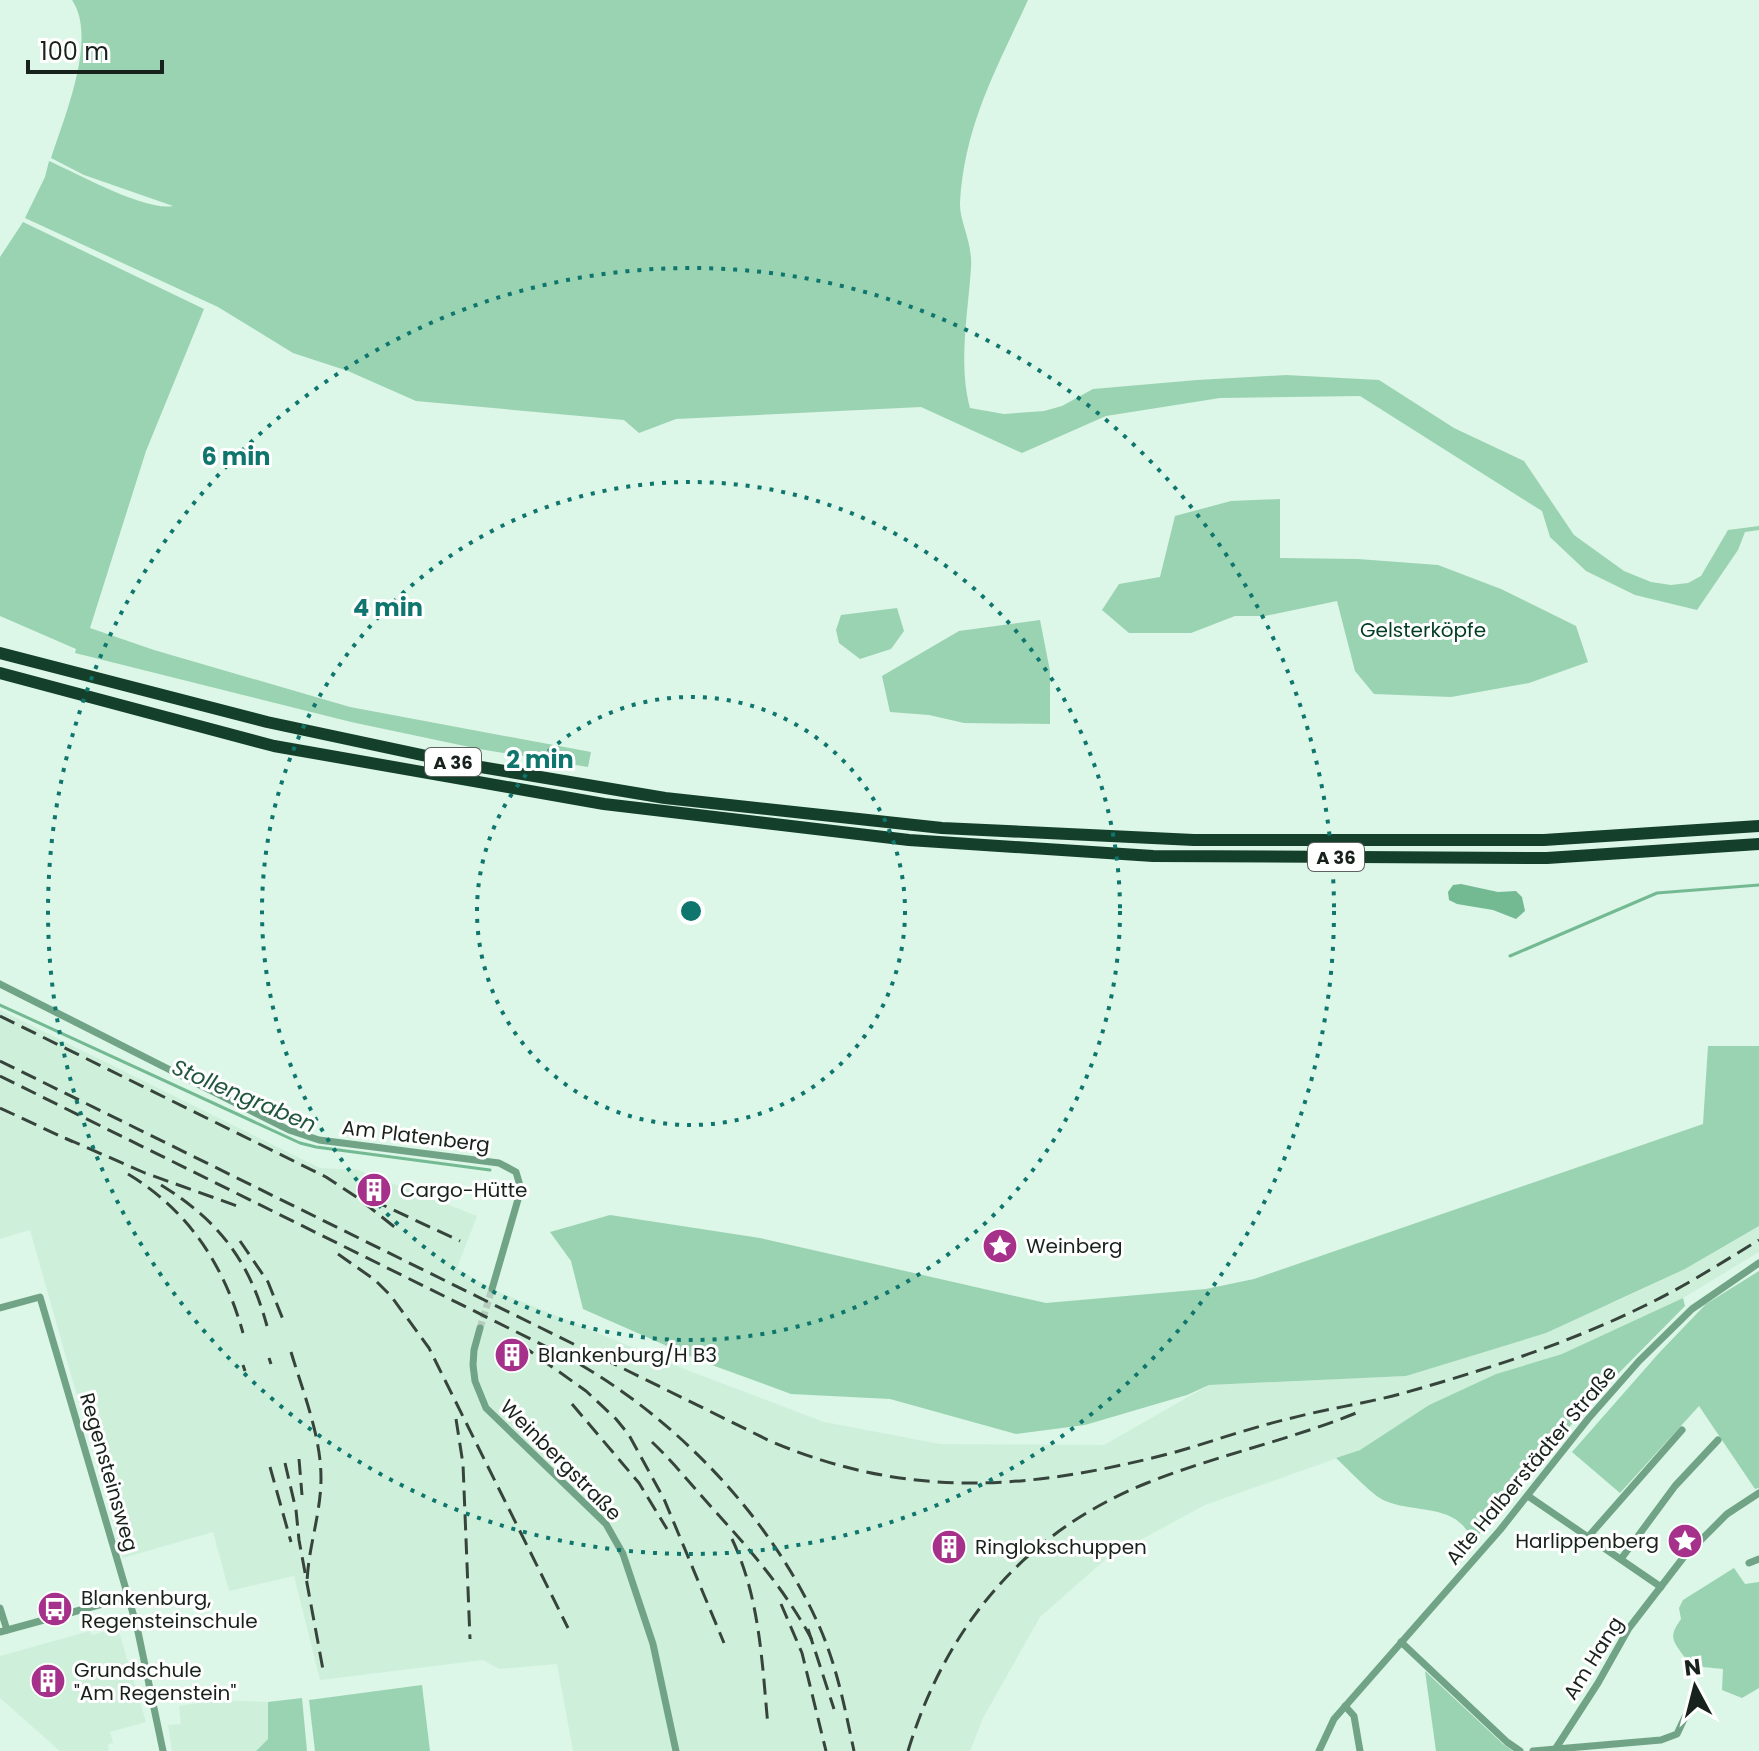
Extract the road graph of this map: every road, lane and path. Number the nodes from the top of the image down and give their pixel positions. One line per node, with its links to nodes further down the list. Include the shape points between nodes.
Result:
1 (0, 653): 3 (highway, A 36, via 267,722 469,765 665,798 942,828 1194,840 1528,840)
2 (0, 673): 4 (highway, A 36, via 274,746 604,804 909,840 1153,856 1547,858)
3 (1759, 826)
4 (1759, 844)
5 (0, 984): 7 (street, Am Platenberg, via 289,1130 319,1140 499,1163 516,1172 517,1203)
6 (1759, 1263): 13 (street, Alte Halberstädter Straße, via 1701,1302 1656,1342)
7 (492, 1289)
8 (0, 1308): 19 (street, Regensteinsweg, via 40,1297)
9 (480, 1328): 27 (street, Weinbergstraße, via 473,1365 486,1408 606,1524 623,1554 653,1644)
10 (1682, 1430): 14 (street)
11 (1718, 1440): 15 (street, via 1675,1486)
12 (1759, 1493): 18 (street, Am Hang, via 1703,1537)
13 (1528, 1496): 14 (street); 22 (street, Alte Halberstädter Straße)
14 (1588, 1537): 15 (street)
15 (1621, 1559): 18 (street)
16 (1759, 1559): 17 (street)
17 (1749, 1563)
18 (1661, 1587): 25 (street, Am Hang, via 1629,1628)
19 (128, 1597): 21 (street); 26 (street, Regensteinsweg)
20 (0, 1608): 21 (street)
21 (4, 1631)
22 (1401, 1642): 23 (street, Alte Halberstädter Straße); 30 (street)
23 (1345, 1706): 28 (street, Alte Halberstädter Straße); 29 (street, via 1354,1716)
24 (1685, 1717): 25 (street, via 1670,1737)
25 (1556, 1748): 31 (street)
26 (163, 1751)
27 (676, 1751)
28 (1319, 1751)
29 (1360, 1751)
30 (1520, 1751)
31 (1533, 1751)

